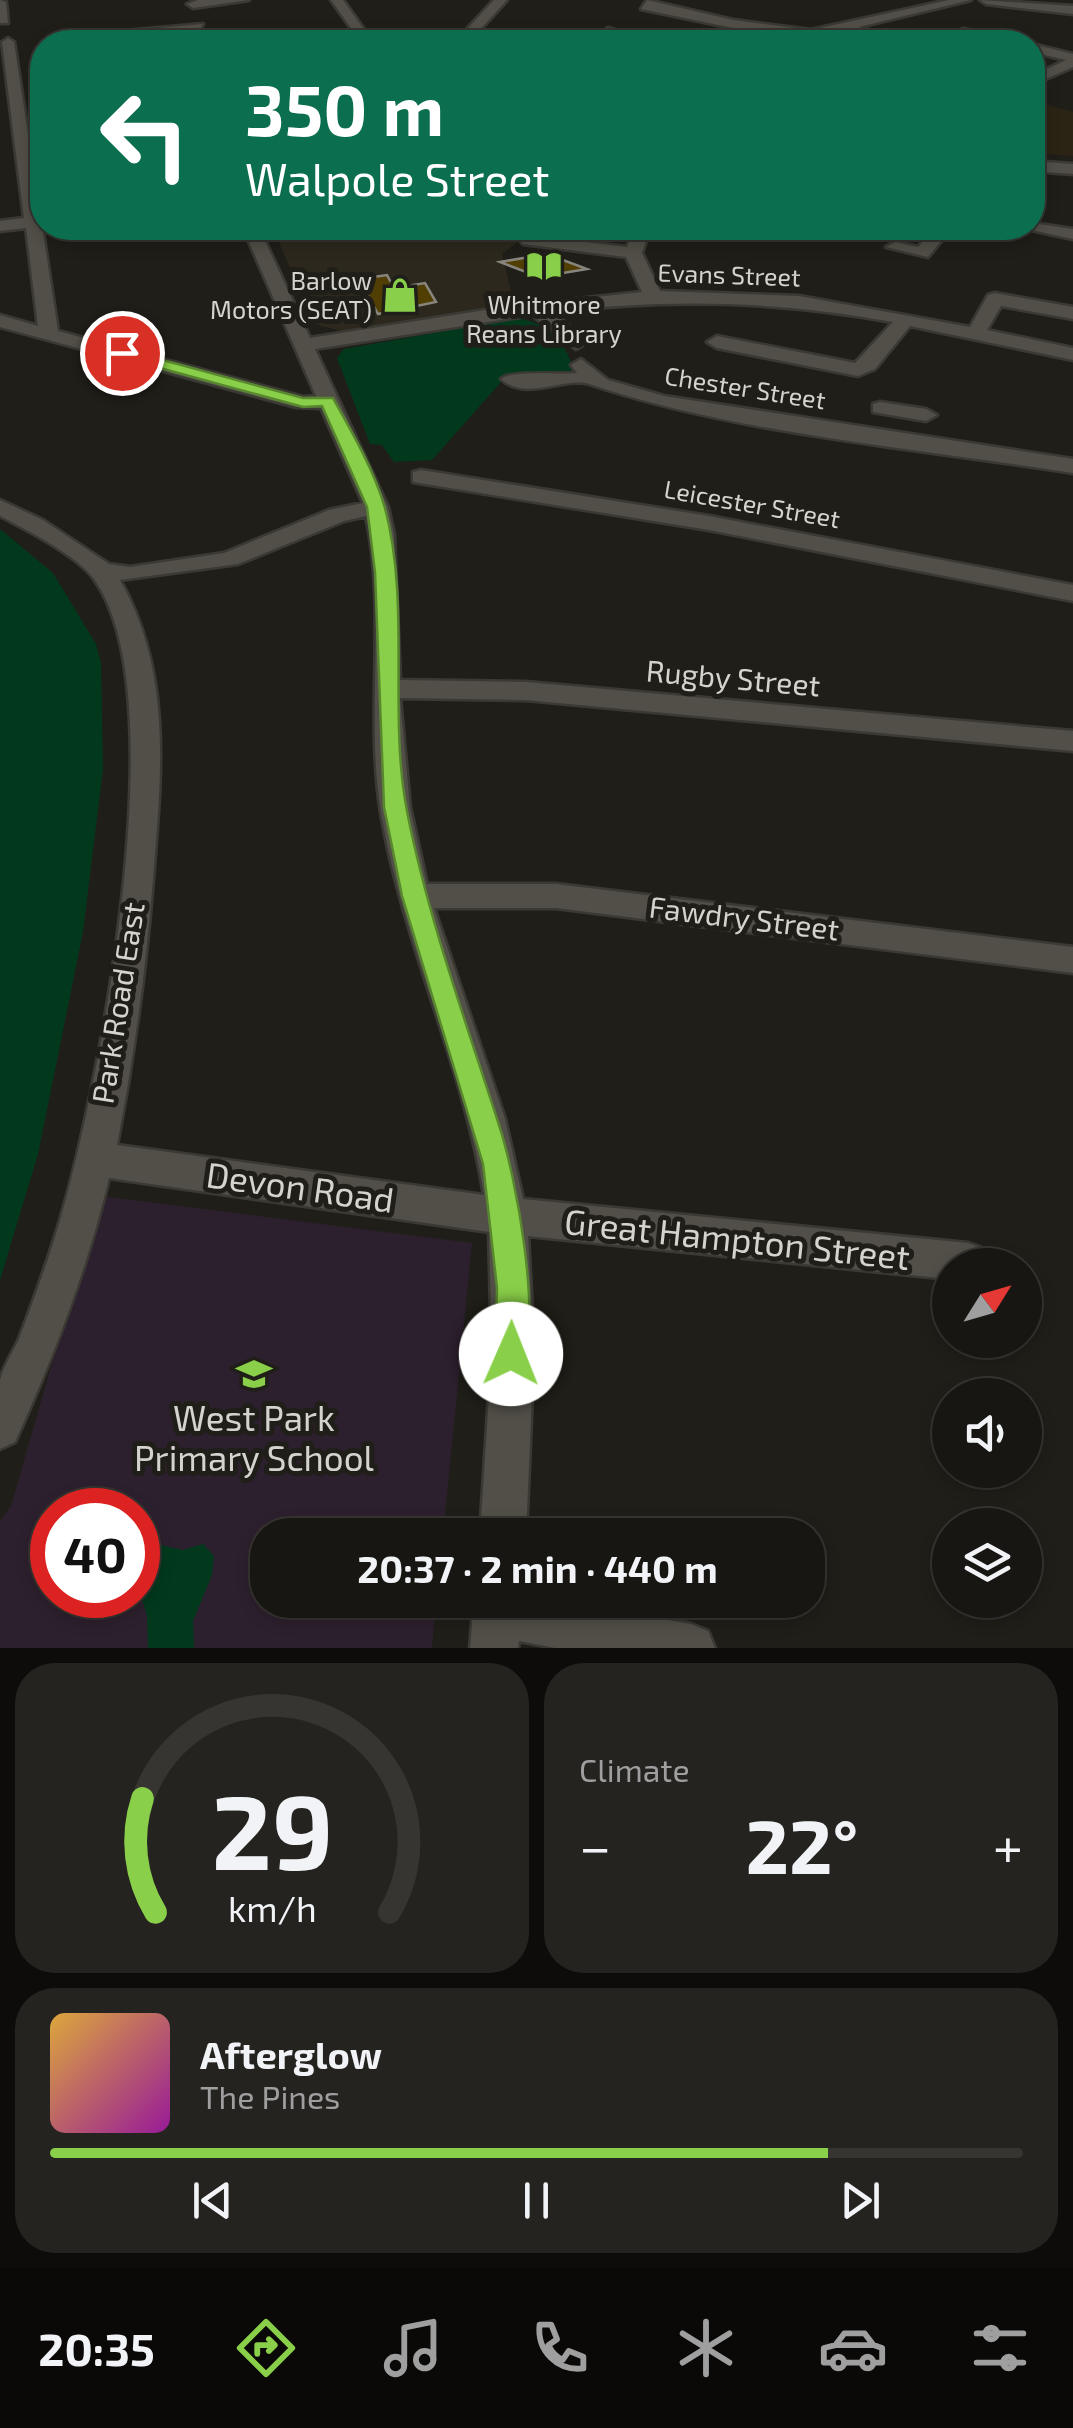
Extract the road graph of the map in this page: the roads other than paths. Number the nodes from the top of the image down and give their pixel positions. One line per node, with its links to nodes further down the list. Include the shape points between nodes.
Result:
1 (243, 0): 9 (street)
2 (337, 0): 15 (street)
3 (501, 0): 16 (street)
4 (655, 0): 17 (street, via 645,6)
5 (964, 0): 13 (street)
6 (986, 0): 7 (street)
7 (1004, 1): 10 (street)
8 (0, 2): 11 (street)
9 (192, 2): 12 (street)
10 (1073, 10)
11 (4, 20)
12 (198, 27): 14 (street)
13 (840, 27): 18 (street); 19 (street)
14 (148, 30)
15 (358, 30)
16 (473, 30)
17 (781, 30)
18 (828, 30)
19 (852, 30)
20 (8, 42): 25 (street, via 20,72)
21 (1045, 52): 22 (street)
22 (1073, 60): 23 (street)
23 (1045, 80)
24 (1045, 167): 26 (street)
25 (28, 169): 27 (street)
26 (1073, 169)
27 (30, 204)
28 (30, 222): 29 (street)
29 (0, 226)
30 (1045, 230): 31 (street)
31 (1073, 234)
32 (34, 240): 44 (street)
33 (257, 240): 48 (street)
34 (529, 240): 38 (street)
35 (638, 240): 38 (street)
36 (933, 240): 37 (street, via 922,253)
37 (896, 247)
38 (633, 254): 39 (street)
39 (653, 296): 40 (street, Evans Street); 42 (street, Evans Street, via 766,298)
40 (540, 311): 47 (street); 48 (street, Evans Street)
41 (1073, 313): 45 (street, via 995,299)
42 (905, 320): 45 (street, Evans Street); 46 (street, via 858,370)
43 (0, 321): 44 (street)
44 (49, 333): 51 (street, via 303,402)
45 (975, 334): 49 (street, Evans Street)
46 (717, 342)
47 (576, 343)
48 (302, 345): 51 (street)
49 (1073, 354)
50 (510, 379): 53 (street, Chester Street, via 546,384 585,371 624,394)
51 (327, 402): 57 (street)
52 (880, 408): 53 (street, via 915,414)
53 (897, 440): 54 (street, Chester Street)
54 (1073, 466)
55 (420, 476): 59 (street, Leicester Street)
56 (0, 507): 58 (street)
57 (376, 507): 58 (street, via 338,515 230,559 130,574); 60 (street, via 385,572)
58 (102, 571): 64 (street, Park Road East, via 134,637 142,674 144,804 124,996)
59 (1073, 593)
60 (387, 689): 61 (street, Rugby Street, via 494,689); 62 (street, via 395,807)
61 (1073, 741)
62 (414, 896): 63 (street, Fawdry Street, via 556,896); 65 (street, via 482,1103)
63 (1073, 960)
64 (93, 1159): 65 (street, Devon Road); 67 (street, Park Road East, via 48,1319)
65 (507, 1216): 66 (street, Great Hampton Street); 68 (street, via 512,1288)
66 (932, 1258)
67 (0, 1426)
68 (504, 1518)
69 (497, 1621): 70 (street)
70 (691, 1648)

